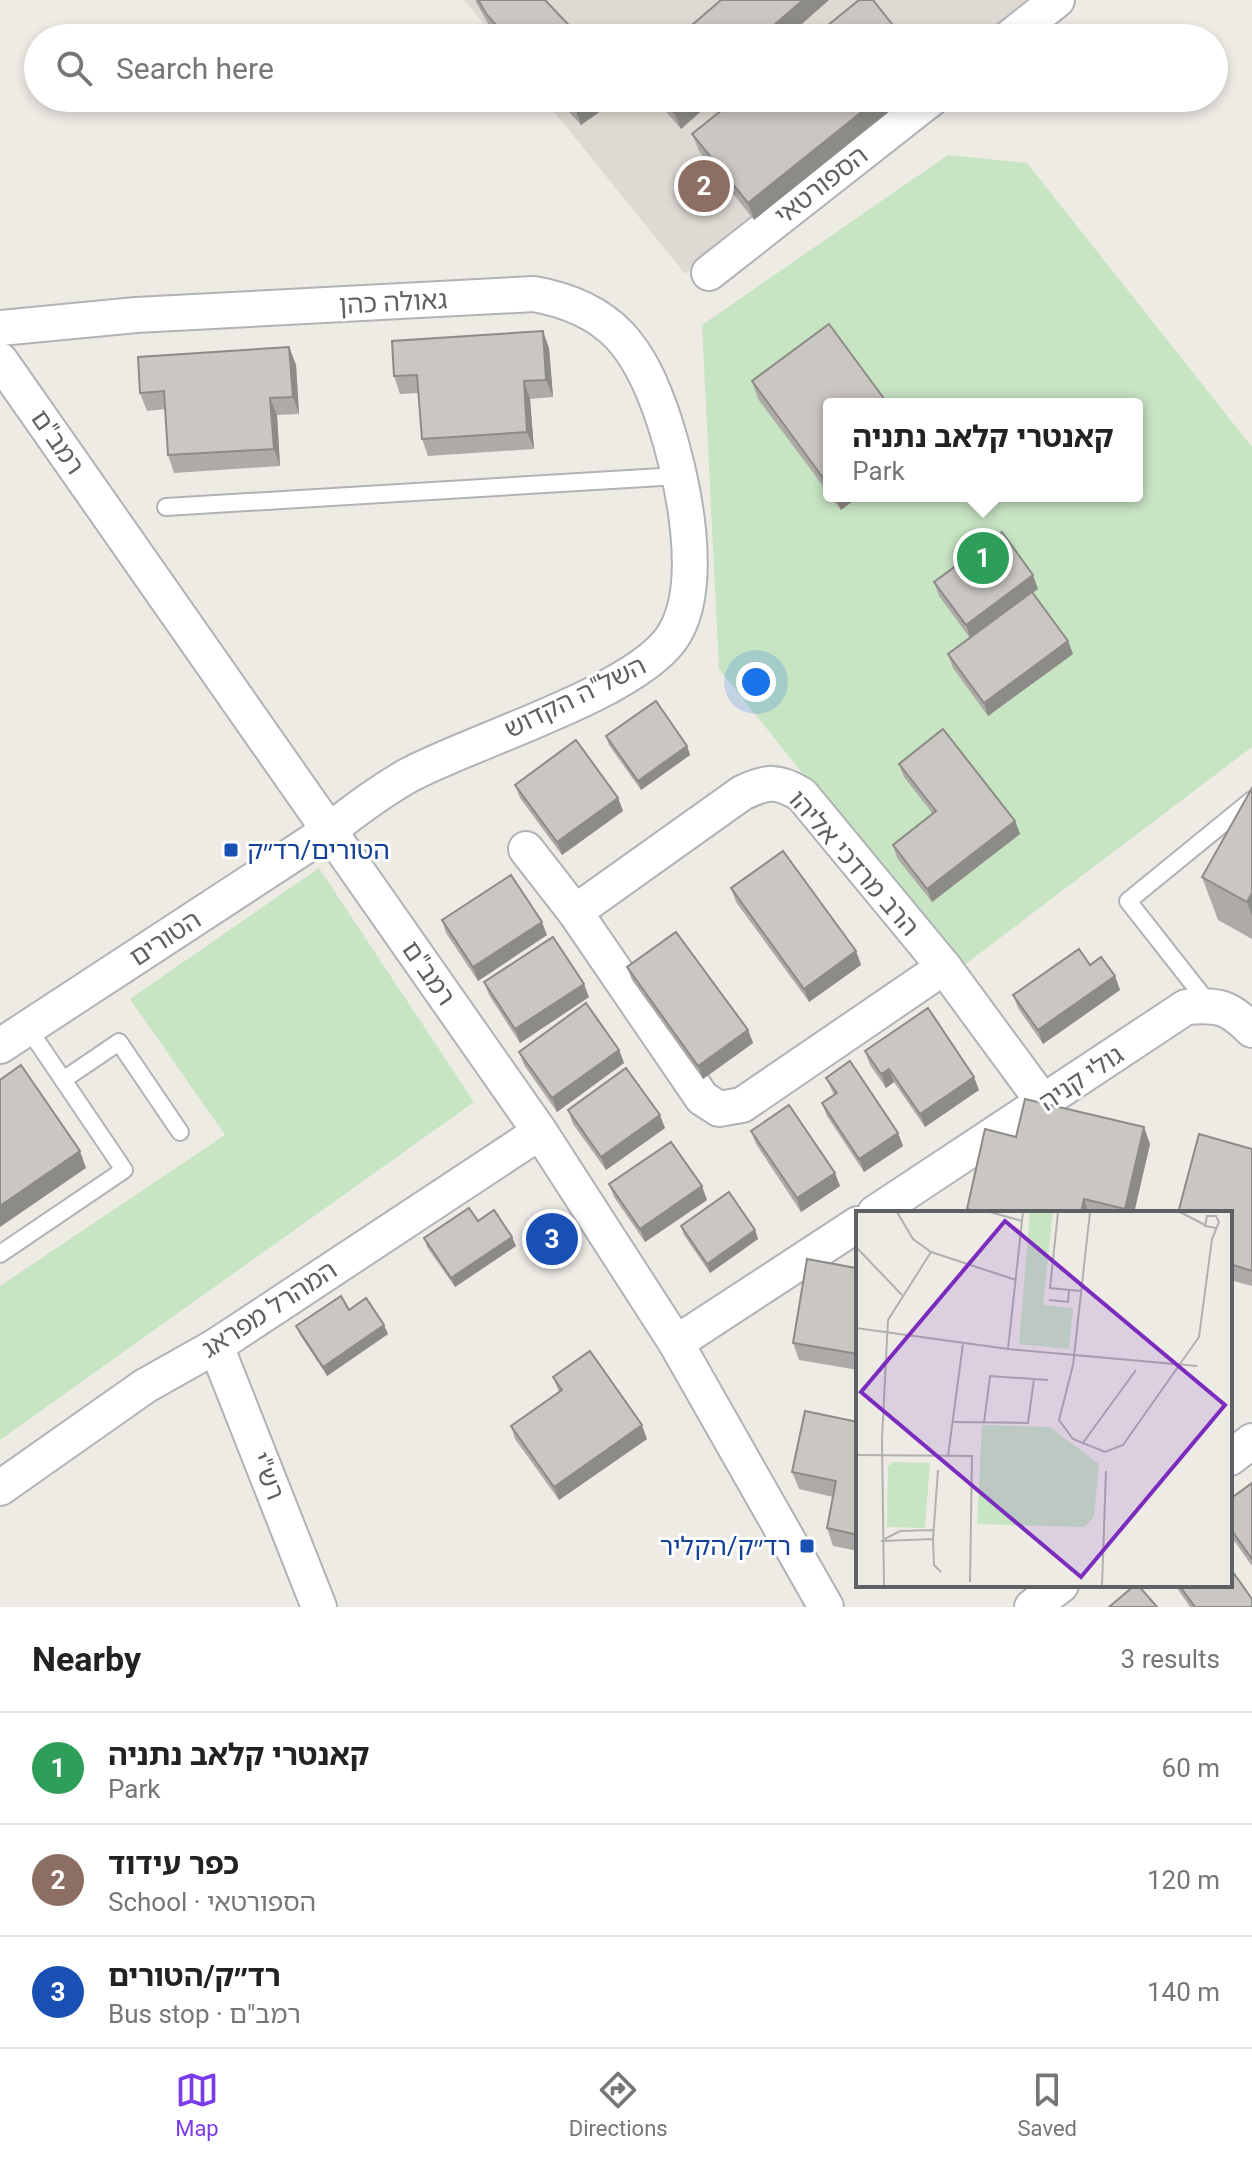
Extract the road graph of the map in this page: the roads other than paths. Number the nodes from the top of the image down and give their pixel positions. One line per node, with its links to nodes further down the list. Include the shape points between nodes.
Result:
1 (1057, 0): 2 (street)
2 (1027, 24)
3 (914, 112): 4 (street, הספורטאי)
4 (709, 273)
5 (0, 328): 7 (street, גאולה כהן, via 136,315 534,294 569,300 601,317 628,343 649,376)
6 (0, 360): 10 (street, רמב"ם)
7 (678, 476): 8 (lane); 10 (street, השל"ה הקדוש, via 688,531 685,610 673,637 656,656 622,679 411,775)
8 (166, 507)
9 (1252, 800): 14 (lane, via 1128,901)
10 (330, 830): 16 (street, הטורים); 20 (street, רמב"ם)
11 (526, 849): 12 (street)
12 (575, 912): 13 (street, הרב מרדכי אליהו, via 742,793 782,782 802,795); 13 (street, via 702,1098 719,1109 742,1105)
13 (944, 967): 18 (street, הרב מרדכי אליהו)
14 (1210, 1005): 15 (street, via 1233,1011); 18 (street, גולי קניה, via 1186,1007)
15 (1252, 1030)
16 (14, 1037): 17 (lane)
17 (63, 1080): 19 (lane, via 119,1042); 23 (lane, via 124,1170)
18 (1044, 1103): 21 (street, גולי קניה)
19 (180, 1132)
20 (540, 1132): 24 (street, רמב"ם); 25 (street, המהרל מפראג)
21 (878, 1211)
22 (856, 1225): 24 (street)
23 (0, 1254)
24 (676, 1343): 31 (street, רמב"ם)
25 (216, 1346): 28 (street, המהרל מפראג, via 145,1386); 30 (street, רש"י)
26 (1252, 1441): 27 (street)
27 (1232, 1456)
28 (0, 1488)
29 (1058, 1587): 32 (street)
30 (319, 1607)
31 (826, 1607)
32 (1032, 1607)

